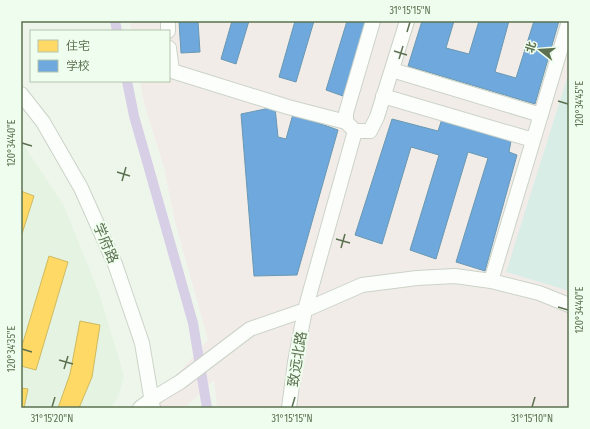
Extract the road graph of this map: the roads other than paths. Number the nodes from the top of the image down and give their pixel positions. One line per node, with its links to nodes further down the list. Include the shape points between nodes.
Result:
1 (373, 21): 9 (street, 致远北路, via 346,113)
2 (407, 21): 5 (street)
3 (569, 21): 8 (street)
4 (170, 56): 9 (street, via 172,71)
5 (392, 70): 7 (street); 8 (street)
6 (21, 94): 14 (street, 学府路, via 43,122 81,188 112,257 142,343)
7 (384, 96): 9 (street, via 370,131); 10 (street)
8 (540, 115): 10 (street)
9 (350, 126): 13 (street, 致远北路)
10 (533, 140): 11 (street)
11 (491, 281): 12 (street, via 539,293); 13 (street, via 455,276 362,285)
12 (569, 305)
13 (305, 310): 14 (street, via 250,329); 16 (street, 致远北路)
14 (152, 404): 15 (street)
15 (140, 408)
16 (289, 408)

